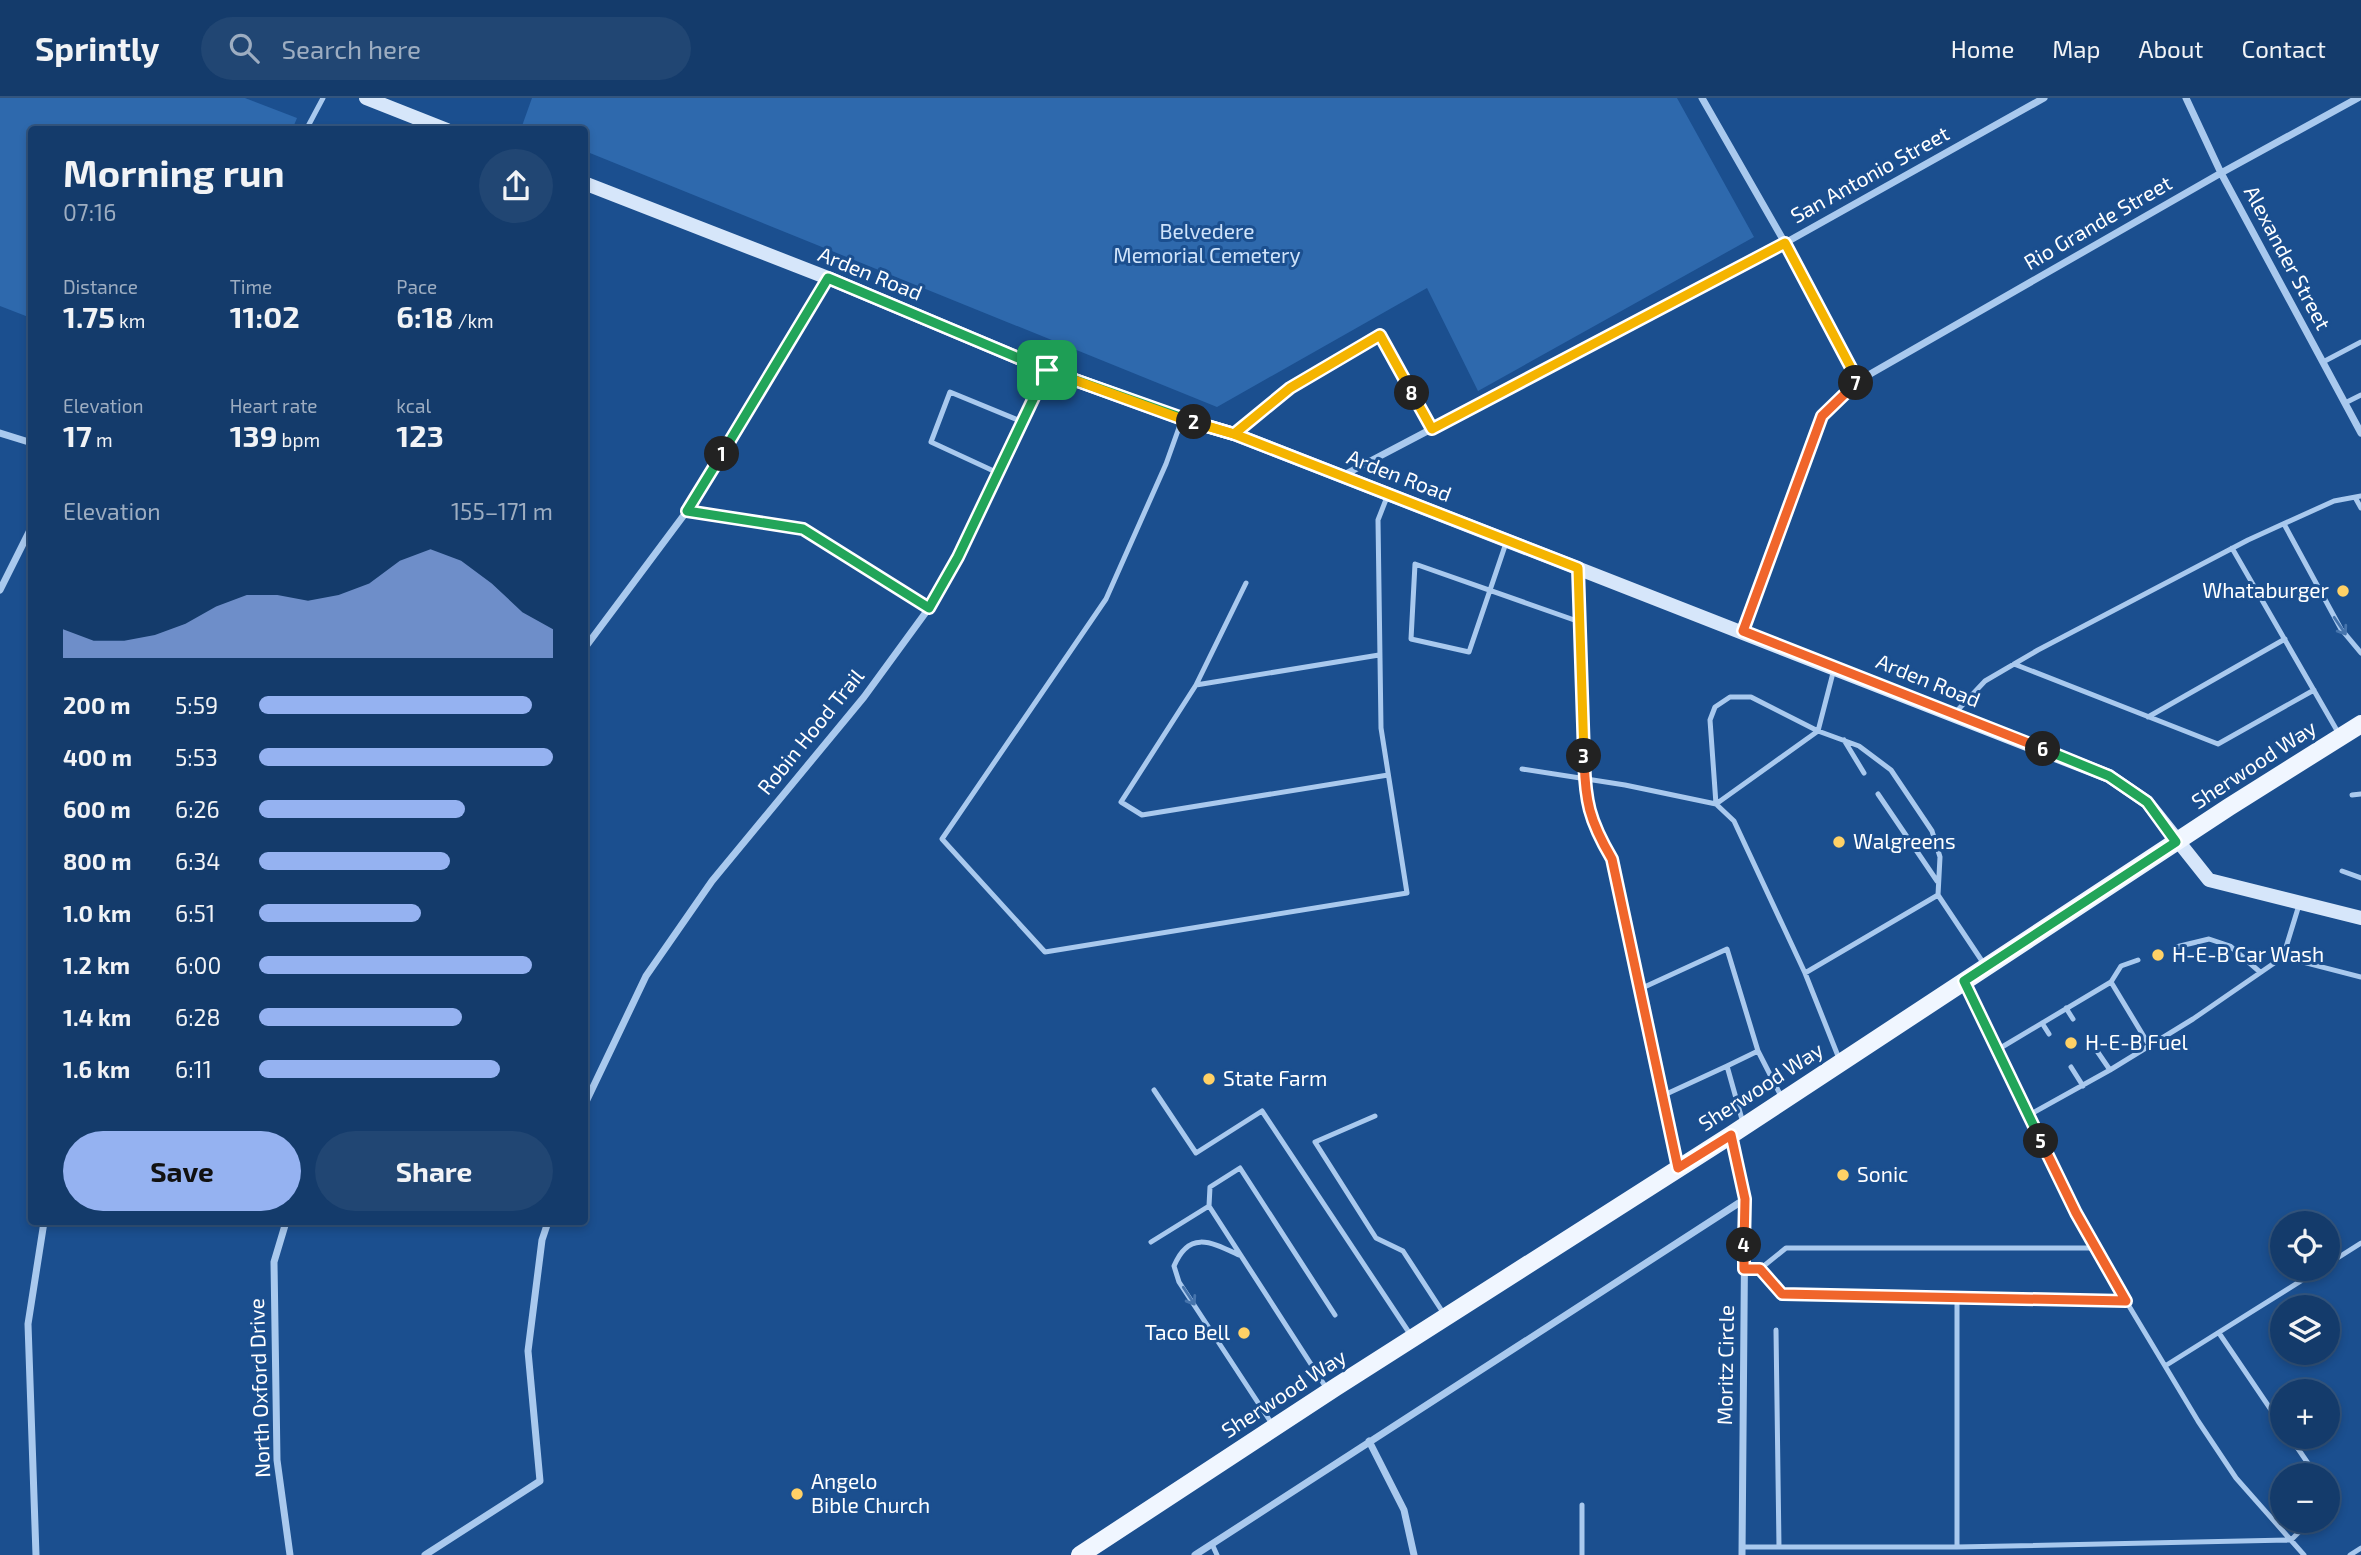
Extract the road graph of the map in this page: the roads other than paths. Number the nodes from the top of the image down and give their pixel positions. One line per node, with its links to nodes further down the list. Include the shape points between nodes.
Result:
1 (323, 98): 7 (lane)
2 (366, 98): 8 (main road)
3 (1702, 98): 11 (street)
4 (2044, 98): 11 (street, San Antonio Street)
5 (2186, 98): 9 (street, Alexander Street)
6 (2358, 98): 9 (street, Rio Grande Street)
7 (308, 126)
8 (437, 126)
9 (2221, 173): 14 (street, Alexander Street); 16 (street, Rio Grande Street)
10 (588, 189): 12 (main road, Arden Road)
11 (1785, 243): 16 (street); 21 (street, San Antonio Street)
12 (828, 278): 15 (main road, Arden Road); 31 (street)
13 (2361, 342): 14 (lane)
14 (2323, 362): 18 (street, Alexander Street)
15 (1047, 370): 19 (main road, Arden Road); 20 (street, Robin Hood Trail)
16 (1858, 381): 42 (street, Rio Grande Street, via 1822,416)
17 (2361, 395): 18 (lane)
18 (2345, 403): 23 (street, Alexander Street)
19 (1182, 419): 24 (main road, Arden Road); 59 (lane, via 1106,599 942,839 1045,952 1407,893)
20 (1023, 422): 26 (street, Robin Hood Trail); 26 (lane, via 950,392 931,442)
21 (1432, 429): 24 (lane, via 1380,335 1290,388); 27 (street, San Antonio Street)
22 (0, 433): 25 (street)
23 (2361, 433)
24 (1234, 434): 27 (main road, Arden Road)
25 (28, 442)
26 (998, 473): 40 (street, Robin Hood Trail)
27 (1341, 476): 28 (main road, Arden Road)
28 (1388, 494): 34 (main road, Arden Road); 46 (lane, via 1378,520)
29 (2358, 497): 30 (lane); 32 (lane, via 2333,501)
30 (2361, 508)
31 (687, 511): 40 (lane, via 803,529); 44 (street)
32 (2284, 524): 35 (lane); 45 (lane, one-way to 45, via 2341,629)
33 (28, 534): 38 (street)
34 (1507, 540): 36 (main road, Arden Road); 39 (lane)
35 (2232, 548): 43 (lane); 47 (lane)
36 (1578, 568): 41 (street); 42 (main road, Arden Road)
37 (1246, 583): 49 (lane)
38 (0, 590)
39 (1490, 591): 39 (lane, via 1469,652 1410,639 1415,564); 41 (lane)
40 (929, 608): 97 (street, Robin Hood Trail, via 864,697 712,881 653,965)
41 (1580, 622): 60 (street)
42 (1743, 631): 48 (main road, Arden Road)
43 (2285, 639): 50 (lane); 52 (lane)
44 (588, 644)
45 (2361, 653)
46 (1379, 655): 49 (lane); 59 (lane)
47 (2014, 664): 51 (lane, via 1984,681); 52 (lane)
48 (1834, 667): 51 (main road, Arden Road); 54 (lane)
49 (1196, 685): 59 (lane, via 1121,802 1142,815)
50 (2314, 690): 52 (lane, via 2218,744); 55 (lane)
51 (1954, 714): 65 (main road, Arden Road, via 2109,776 2147,802)
52 (2148, 717)
53 (2361, 724): 55 (main road, Sherwood Way)
54 (1818, 731): 56 (lane); 64 (lane); 64 (lane, via 1751,697 1730,697 1716,706 1710,720)
55 (2341, 736): 65 (main road, Sherwood Way)
56 (1844, 740): 58 (lane); 68 (lane, via 1891,770 1932,831 1940,857)
57 (1522, 769): 60 (lane)
58 (1864, 773)
59 (1388, 775)
60 (1585, 780): 64 (lane); 81 (street, via 1596,832 1612,859)
61 (2361, 793): 63 (lane)
62 (1878, 794): 68 (lane)
63 (2352, 795)
64 (1716, 804): 77 (lane, via 1734,821)
65 (2176, 842): 70 (main road, Arden Road, via 2209,880); 75 (main road, Sherwood Way)
66 (2342, 871): 67 (lane)
67 (2361, 878)
68 (1937, 880): 69 (lane)
69 (1938, 895): 75 (lane); 77 (lane)
70 (2300, 903): 71 (main road, Arden Road); 73 (lane)
71 (2361, 918)
72 (2176, 947): 76 (lane, via 2208,939 2230,946)
73 (2283, 957): 76 (lane); 78 (lane)
74 (2138, 960): 80 (lane, via 2121,966)
75 (1986, 967): 79 (main road, Sherwood Way)
76 (2260, 972): 86 (lane)
77 (1805, 973): 90 (lane)
78 (2361, 977)
79 (1964, 981): 87 (lane); 90 (main road, Sherwood Way)
80 (2111, 982): 82 (lane); 86 (lane)
81 (1640, 989): 88 (lane, via 1727,949); 96 (street)
82 (2067, 1008): 83 (lane); 84 (lane)
83 (2073, 1019)
84 (2042, 1023): 85 (lane); 87 (lane)
85 (2049, 1034)
86 (2149, 1045): 93 (lane)
87 (1997, 1049): 99 (lane)
88 (1758, 1051): 91 (lane); 98 (lane)
89 (2097, 1051): 93 (lane)
90 (1840, 1062): 98 (main road, Sherwood Way)
91 (1727, 1066): 96 (lane); 101 (lane)
92 (2071, 1067): 94 (lane)
93 (2110, 1070): 94 (lane)
94 (2083, 1086): 99 (lane)
95 (1154, 1090): 122 (lane, via 1196,1153 1262,1111)
96 (1662, 1096): 102 (street)
97 (588, 1098)
98 (1783, 1100): 101 (main road, Sherwood Way)
99 (2029, 1115): 110 (lane)
100 (1375, 1116): 119 (lane, via 1315,1142 1376,1238 1403,1251)
101 (1737, 1130): 102 (main road, Sherwood Way); 103 (street, Moritz Circle)
102 (1678, 1168): 119 (main road, Sherwood Way)
103 (1745, 1199): 113 (street, Moritz Circle); 127 (street)
104 (1209, 1206): 108 (lane); 112 (lane); 118 (lane, via 1210,1187 1240,1168)
105 (44, 1225): 137 (street, via 28,1324)
106 (285, 1225): 138 (street, North Oxford Drive, via 274,1262 277,1460)
107 (547, 1225): 139 (street, via 528,1351 540,1481)
108 (1151, 1242)
109 (2361, 1243): 111 (lane)
110 (2096, 1248): 114 (lane, via 1786,1248); 117 (lane)
111 (2340, 1256)
112 (1242, 1257): 124 (lane); 126 (lane, one-way to 126, via 1212,1242 1194,1243 1180,1251 1174,1266)
113 (1744, 1269): 114 (lane); 136 (street, Moritz Circle)
114 (1760, 1269): 116 (lane, via 1782,1294)
115 (2301, 1281): 121 (lane)
116 (1957, 1298): 117 (lane); 134 (lane)
117 (2126, 1301): 123 (lane)
118 (1335, 1315)
119 (1446, 1316): 122 (main road, Sherwood Way)
120 (1776, 1330): 133 (lane)
121 (2218, 1333): 123 (lane); 125 (lane)
122 (1413, 1337): 124 (main road, Sherwood Way)
123 (2165, 1366): 130 (lane, via 2236,1478)
124 (1329, 1391): 126 (main road, Sherwood Way)
125 (2270, 1409)
126 (1274, 1427): 140 (main road, Sherwood Way)
127 (1369, 1441): 131 (street); 143 (street, via 1404,1510)
128 (1582, 1505): 144 (lane)
129 (2298, 1533): 130 (lane)
130 (2291, 1540): 132 (lane); 146 (lane)
131 (1212, 1544): 141 (street); 142 (lane)
132 (2003, 1546): 134 (lane); 145 (lane)
133 (1779, 1547): 134 (lane); 136 (lane)
134 (1957, 1547)
135 (2361, 1548): 147 (lane)
136 (1742, 1551)
137 (36, 1555)
138 (290, 1555)
139 (425, 1555)
140 (1080, 1555)
141 (1195, 1555)
142 (1217, 1555)
143 (1414, 1555)
144 (1582, 1555)
145 (2003, 1555)
146 (2304, 1555)
147 (2350, 1555)

